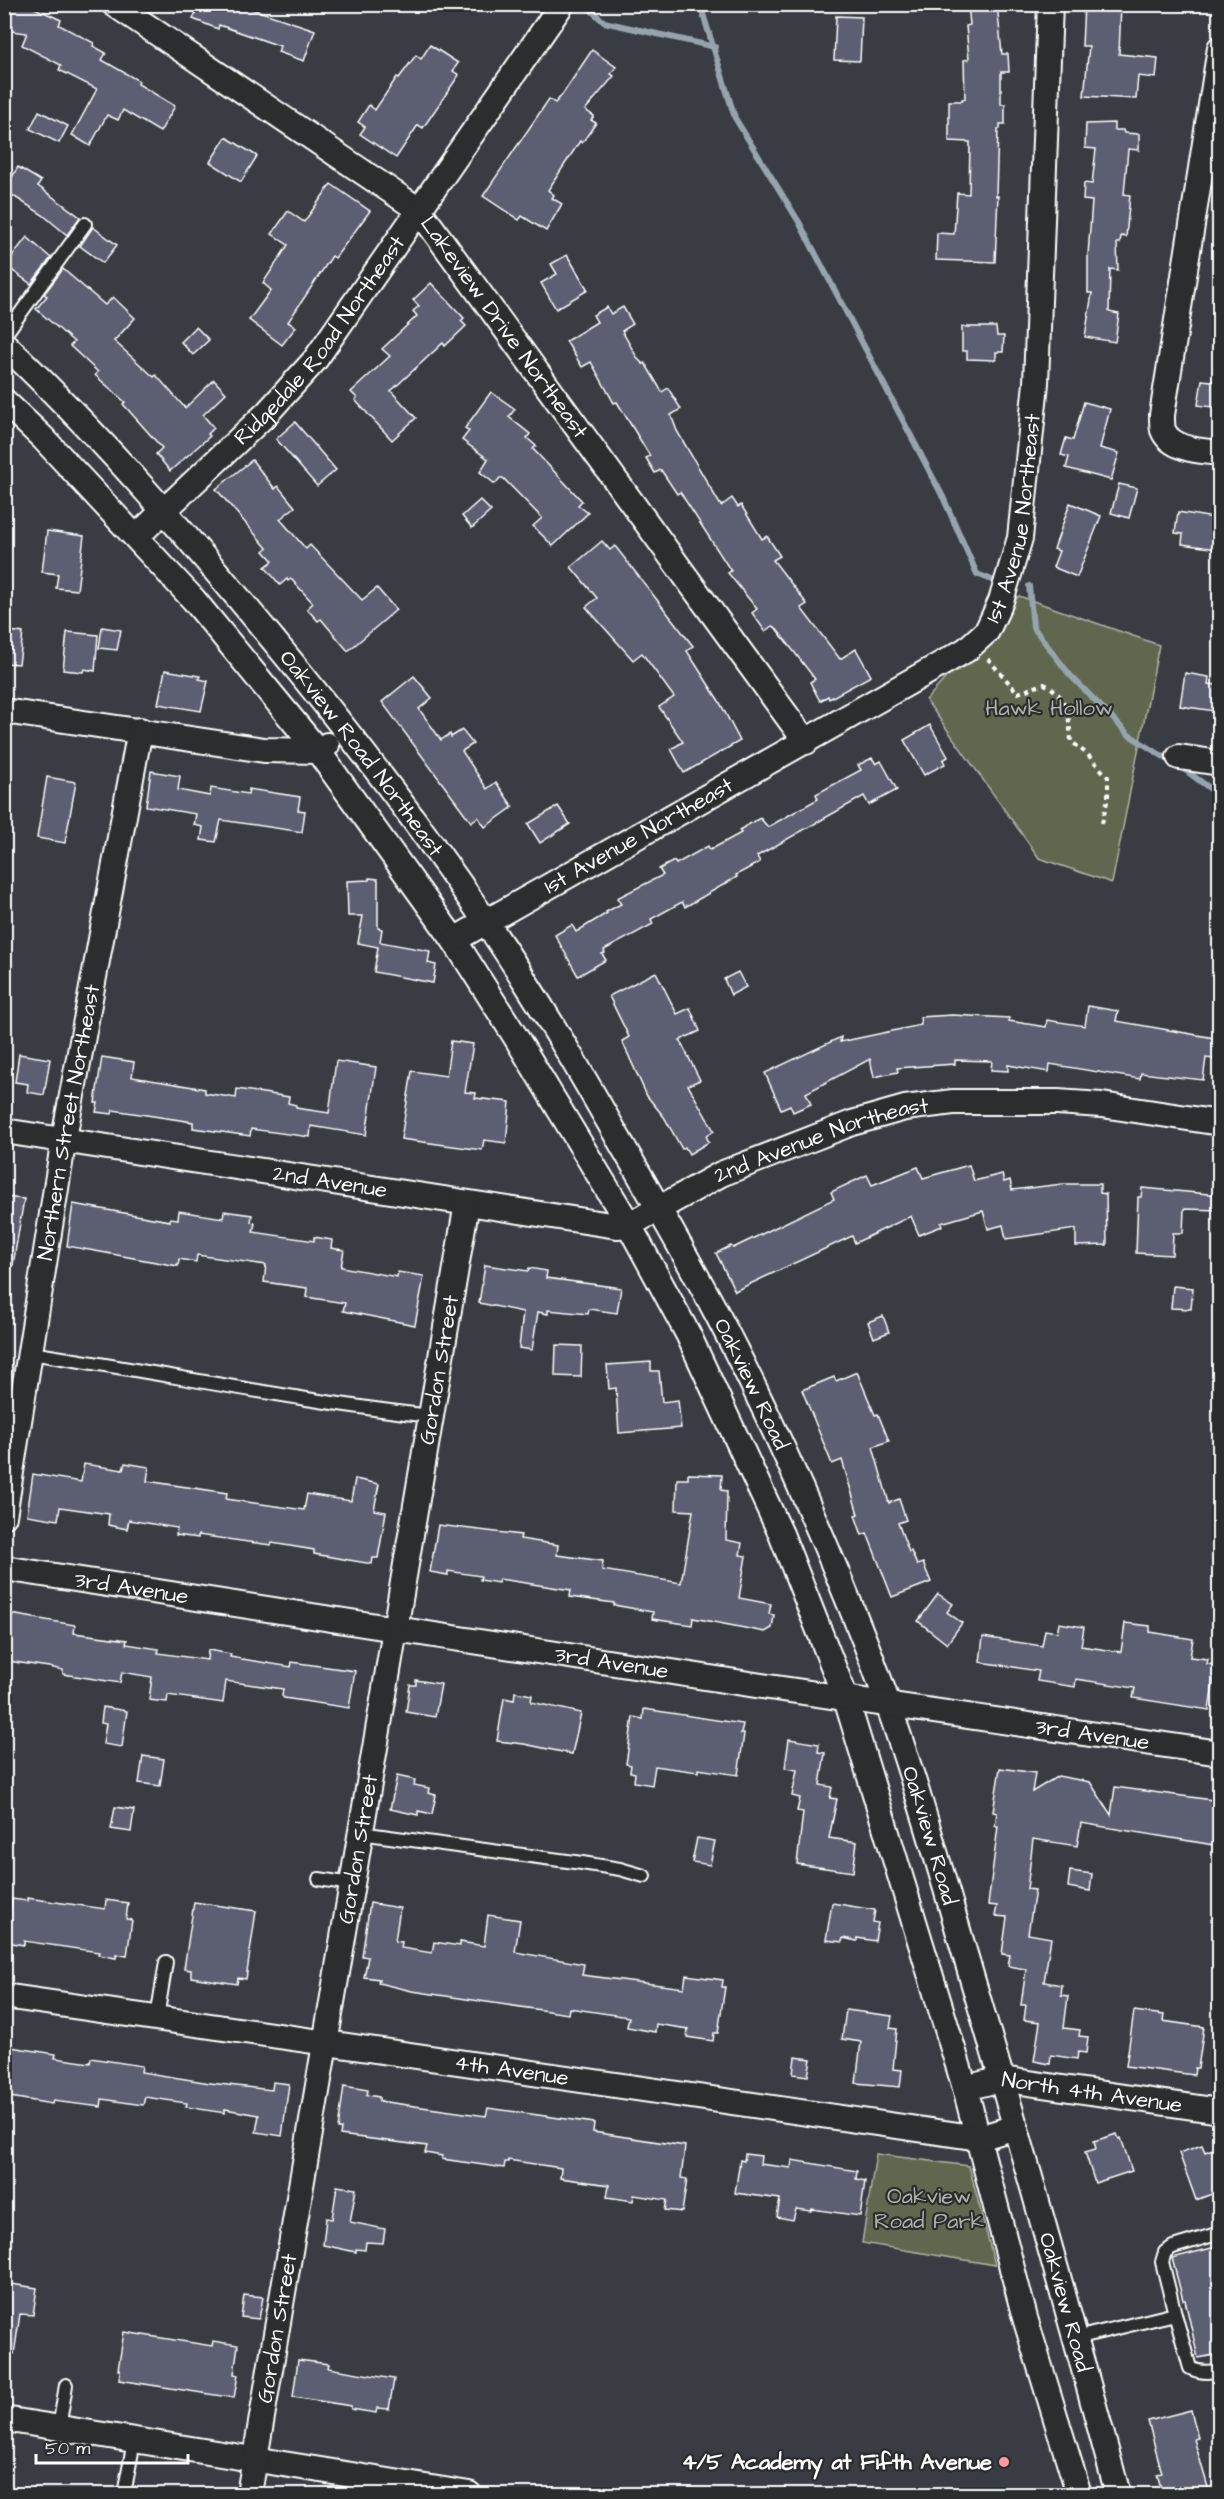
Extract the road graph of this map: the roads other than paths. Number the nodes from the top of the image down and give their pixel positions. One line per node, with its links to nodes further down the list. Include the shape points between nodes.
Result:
1 (114, 4): 6 (street, Lakeview Drive Northeast)
2 (562, 4): 6 (street, Ridgedale Road Northeast)
3 (1050, 4): 17 (street, 1st Avenue Northeast, via 1036,383 1020,538 1001,601 987,631 974,643)
4 (1220, 48): 5 (street)
5 (1209, 183): 11 (street, via 1162,415 1163,430 1177,444)
6 (419, 210): 12 (street, Ridgedale Road Northeast, via 315,360 267,413); 17 (street, Lakeview Drive Northeast)
7 (86, 224): 8 (lane)
8 (4, 336)
9 (4, 344): 12 (street, Oakview Road Northeast, via 72,409)
10 (4, 401): 13 (street, Oakview Road Northeast)
11 (1220, 453)
12 (164, 511): 13 (street, Ridgedale Road Northeast); 16 (street, Oakview Road Northeast)
13 (136, 537): 18 (street, Oakview Road Northeast, via 194,600)
14 (4, 711): 15 (street)
15 (140, 730): 18 (street, via 264,750); 25 (street, Northern Street Northeast)
16 (347, 730): 18 (street); 21 (street, Oakview Road Northeast)
17 (806, 742): 21 (street, 1st Avenue Northeast)
18 (318, 751): 22 (street, Oakview Road Northeast)
19 (1179, 758): 20 (street)
20 (1220, 763)
21 (486, 921): 22 (street, 1st Avenue Northeast); 27 (street, Oakview Road Northeast, via 547,1015)
22 (454, 940): 28 (street, Oakview Road Northeast)
23 (1220, 1123): 27 (street, 2nd Avenue Northeast, via 1058,1102 953,1102 905,1108 852,1123 721,1174)
24 (4, 1131): 25 (street)
25 (64, 1138): 26 (street, 2nd Avenue); 29 (street, Northern Street Northeast)
26 (467, 1203): 28 (street, 2nd Avenue); 30 (street, Gordon Street)
27 (659, 1209): 28 (street, 2nd Avenue Northeast); 35 (street, Oakview Road, via 719,1318 816,1521)
28 (629, 1225): 34 (street, Oakview Road, via 688,1334 782,1534)
29 (30, 1353): 30 (lane); 31 (street, Northern Street Northeast)
30 (430, 1416): 33 (street, Gordon Street)
31 (4, 1516)
32 (4, 1568): 33 (street, 3rd Avenue)
33 (394, 1628): 34 (street, 3rd Avenue); 37 (street, Gordon Street)
34 (846, 1699): 35 (street, 3rd Avenue); 46 (street, Oakview Road)
35 (887, 1704): 36 (street, 3rd Avenue); 45 (street, Oakview Road)
36 (1220, 1753)
37 (360, 1833): 38 (lane, via 582,1863); 40 (street, Gordon Street)
38 (644, 1876)
39 (319, 1880): 40 (lane)
40 (351, 1884): 44 (street, Gordon Street)
41 (166, 1962): 43 (lane)
42 (4, 1996): 43 (street, 4th Avenue)
43 (156, 2018): 44 (street, 4th Avenue)
44 (324, 2043): 49 (street, 4th Avenue); 58 (street, Gordon Street)
45 (1002, 2079): 46 (street, North 4th Avenue); 47 (street, North 4th Avenue); 48 (street, Oakview Road)
46 (965, 2088): 49 (street, Oakview Road)
47 (1220, 2111)
48 (1016, 2127): 49 (street, 4th Avenue); 52 (street, Oakview Road)
49 (979, 2138): 62 (street, Oakview Road, via 1025,2318)
50 (1220, 2234): 51 (lane, via 1165,2252 1162,2262)
51 (1175, 2314): 52 (lane); 53 (lane, via 1190,2368 1197,2372)
52 (1076, 2338): 63 (street, Oakview Road)
53 (1220, 2370)
54 (66, 2385): 56 (lane)
55 (4, 2419): 56 (street)
56 (59, 2428): 57 (street)
57 (134, 2441): 58 (street); 59 (lane)
58 (255, 2460): 60 (street, Gordon Street); 61 (street)
59 (124, 2494)
60 (249, 2494)
61 (469, 2494)
62 (1080, 2494)
63 (1118, 2494)

